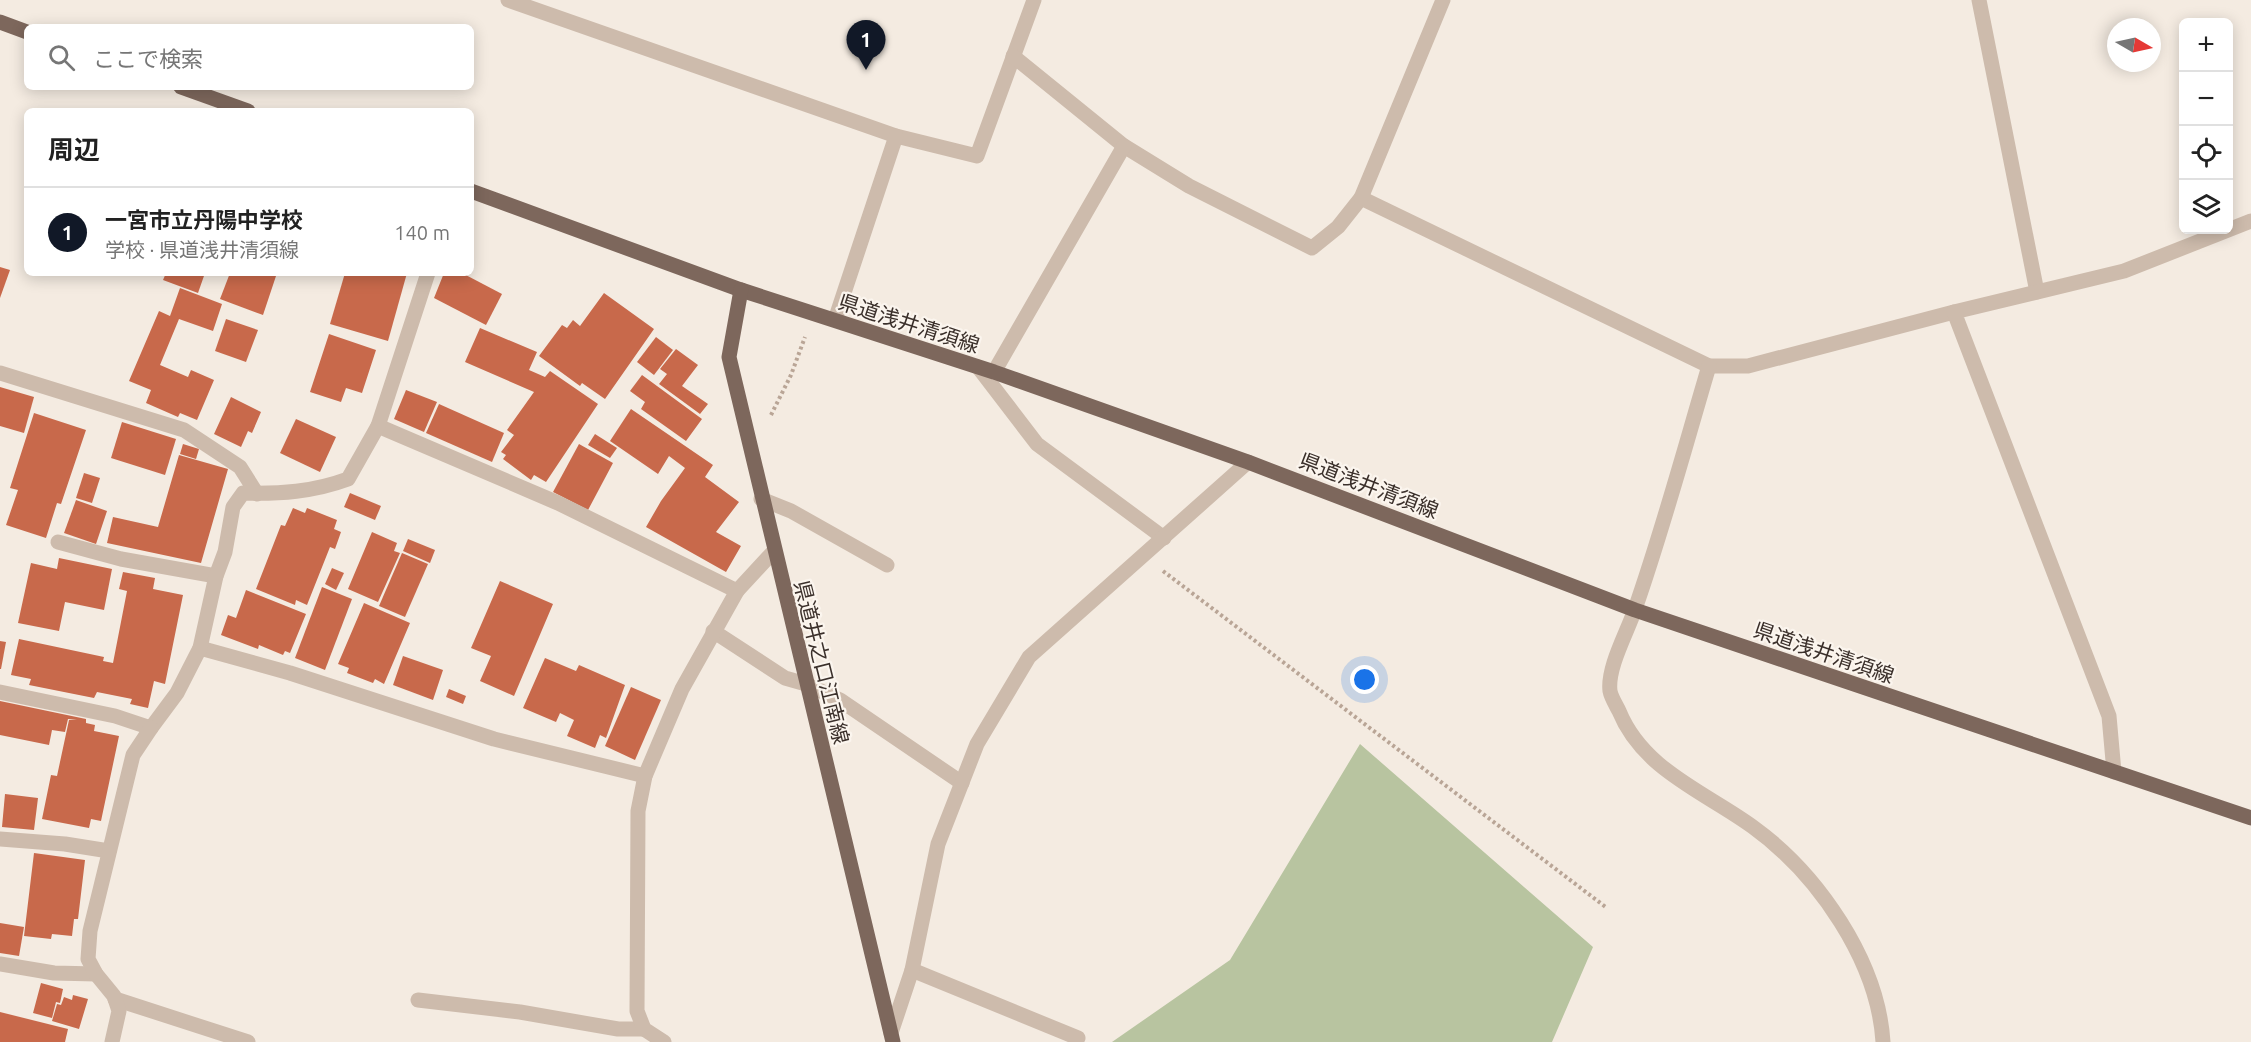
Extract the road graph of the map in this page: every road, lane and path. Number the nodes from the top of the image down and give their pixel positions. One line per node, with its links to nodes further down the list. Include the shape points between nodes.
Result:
1 (508, 0): 10 (street)
2 (1034, 0): 7 (street)
3 (1443, 0): 13 (street)
4 (1979, 0): 17 (street)
5 (0, 22): 6 (main road)
6 (24, 31)
7 (1013, 56): 10 (street, via 977,156); 11 (street)
8 (189, 90): 9 (main road)
9 (240, 108)
10 (897, 136): 20 (street)
11 (1124, 146): 13 (street, via 1189,186 1312,248 1338,226); 23 (street)
12 (474, 192): 16 (main road, 県道浅井清須線)
13 (1361, 198): 21 (street)
14 (2251, 222): 17 (street, via 2124,271)
15 (427, 276): 25 (street)
16 (741, 290): 19 (main road, 県道浅井清須線); 26 (main road, 県道井之口江南線, via 729,357)
17 (2037, 292): 18 (street)
18 (1954, 312): 21 (street, via 1748,366); 43 (street, via 2109,716)
19 (813, 313): 20 (main road, 県道浅井清須線); 26 (path, via 791,375)
20 (835, 320): 22 (main road, 県道浅井清須線)
21 (1709, 366): 37 (street)
22 (978, 367): 23 (main road, 県道浅井清須線); 30 (street, via 1037,444)
23 (994, 372): 27 (main road, 県道浅井清須線)
24 (0, 373): 28 (street, via 184,430 240,467)
25 (378, 426): 28 (street, via 348,479 320,489); 36 (street, via 558,503)
26 (750, 450): 29 (main road, 県道井之口江南線)
27 (1248, 462): 30 (street); 37 (main road, 県道浅井清須線)
28 (257, 494): 35 (street, via 243,494 233,507)
29 (761, 499): 32 (main road, 県道井之口江南線); 34 (street, via 791,511)
30 (1164, 538): 33 (street)
31 (58, 542): 35 (street, via 121,560)
32 (774, 551): 36 (street); 40 (main road, 県道井之口江南線)
33 (1143, 556): 45 (street, via 1029,657 977,744); 49 (path)
34 (887, 565)
35 (216, 576): 39 (street)
36 (737, 591): 38 (street)
37 (1635, 610): 43 (main road, 県道浅井清須線); 61 (street, via 1618,650 1610,690 1627,732 1662,769 1755,828 1795,865 1838,917 1868,972)
38 (713, 631): 40 (street, via 785,678); 44 (street, via 682,689)
39 (200, 648): 42 (street, via 177,693); 44 (street, via 494,739)
40 (806, 684): 45 (street, via 840,700); 56 (main road, 県道井之口江南線)
41 (0, 693): 42 (street, via 115,716)
42 (151, 728): 48 (street, via 133,756)
43 (2114, 772): 46 (main road, 県道浅井清須線)
44 (645, 776): 55 (street, via 638,811 635,985 637,1011)
45 (962, 783): 51 (street, via 938,844)
46 (2251, 818)
47 (0, 839): 48 (street)
48 (109, 851): 52 (street, via 90,931 88,959)
49 (1607, 908)
50 (0, 964): 52 (street, via 54,973)
51 (912, 970): 56 (street); 57 (street)
52 (96, 974): 53 (street)
53 (115, 999): 58 (street, via 118,1011); 59 (street)
54 (418, 1000): 55 (street, via 618,1029)
55 (644, 1029): 60 (street)
56 (892, 1037)
57 (1078, 1038)
58 (112, 1042)
59 (248, 1042)
60 (664, 1042)
61 (1883, 1042)

